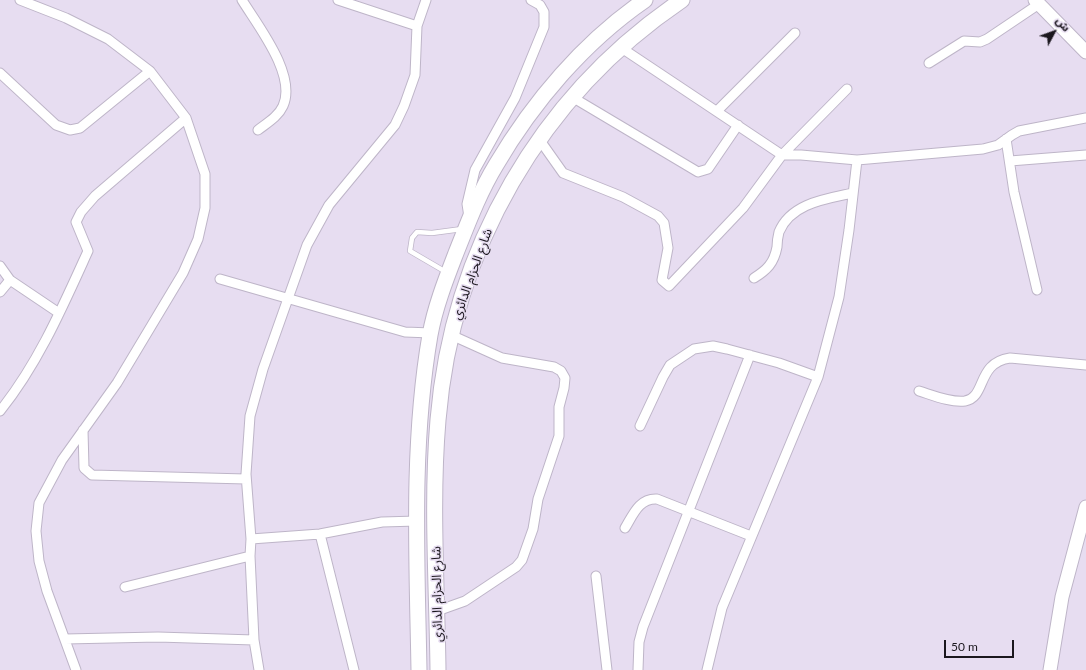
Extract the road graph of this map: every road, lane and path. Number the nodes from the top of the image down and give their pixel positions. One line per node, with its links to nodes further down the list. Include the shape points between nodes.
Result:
1 (20, 0): 15 (street, via 66,18 108,39)
2 (242, 0): 23 (street, via 270,45 287,90 282,108 272,120)
3 (338, 0): 8 (street)
4 (426, 0): 10 (street)
5 (531, 0): 31 (street, via 540,4 544,12 544,27 515,98 475,170 467,204)
6 (645, 0): 31 (main road, شارع الحزام الدائري, via 601,34 528,115 495,166)
7 (682, 0): 12 (main road, شارع الحزام الدائري, via 657,16)
8 (352, 2): 10 (street)
9 (1037, 2): 13 (street); 14 (street, via 987,39 980,42 964,41)
10 (417, 26): 39 (street, via 415,75 395,125 329,205 307,245)
11 (795, 33): 19 (street)
12 (620, 47): 18 (main road, شارع الحزام الدائري); 19 (street)
13 (1086, 52)
14 (929, 62)
15 (150, 71): 16 (street, via 80,128 70,130 56,125); 20 (street)
16 (0, 73)
17 (847, 89): 26 (street)
18 (572, 97): 22 (street, via 698,172 708,169); 24 (main road, شارع الحزام الدائري)
19 (717, 111): 22 (street)
20 (186, 118): 40 (street, via 95,196 81,212 76,222 88,251); 49 (street, via 205,174 206,208 198,239 183,274 160,313 117,383)
21 (1086, 118): 25 (street, via 1019,132)
22 (738, 125): 26 (street)
23 (258, 130)
24 (539, 139): 26 (street, via 563,173 623,196 658,216 664,223 668,248 662,280 669,286 743,208); 42 (main road, شارع الحزام الدائري, via 494,213 460,299)
25 (1006, 139): 28 (street, via 998,145 983,149); 29 (street)
26 (782, 155): 28 (street)
27 (1086, 155): 29 (street)
28 (857, 160): 30 (street)
29 (1010, 161): 37 (street, via 1014,192)
30 (852, 193): 34 (street, via 814,201 793,213 779,231 775,256 768,269); 45 (street, via 850,230 839,297)
31 (468, 223): 33 (main road, شارع الحزام الدائري); 33 (lane, via 432,233 417,232 412,238 410,251)
32 (0, 266): 36 (street)
33 (448, 273): 41 (main road, شارع الحزام الدائري)
34 (754, 278)
35 (220, 279): 39 (street)
36 (10, 280): 38 (street); 40 (street)
37 (1037, 290)
38 (0, 292)
39 (286, 300): 41 (street, via 405,332); 50 (street, via 262,369 250,416)
40 (59, 314): 47 (street, via 17,389)
41 (430, 333): 53 (main road, شارع الحزام الدائري, via 417,448)
42 (451, 335): 61 (main road, شارع الحزام الدائري, via 442,389 436,453); 61 (street, via 502,358 554,367 561,371 565,378 559,407 559,436 538,499 533,529 522,560 516,567 464,602)
43 (750, 355): 45 (street); 48 (street, via 713,346 694,349 680,357 670,365 663,377); 52 (street)
44 (1086, 365): 46 (street, via 1000,359 986,372 977,393 965,401)
45 (818, 377): 56 (street)
46 (919, 391)
47 (1, 409)
48 (640, 426)
49 (83, 430): 50 (street, via 84,468 92,474); 62 (street, via 62,460 38,503 36,531 39,561)
50 (246, 479): 57 (street)
51 (1086, 507): 72 (street, via 1062,597)
52 (688, 511): 54 (street, via 649,498 637,508); 56 (street); 70 (street, via 643,627 639,642)
53 (417, 521): 55 (street, via 382,522); 67 (main road, شارع الحزام الدائري)
54 (625, 528)
55 (320, 534): 57 (street); 66 (street)
56 (751, 536): 71 (street, via 718,622)
57 (251, 539): 58 (street)
58 (250, 556): 60 (street); 63 (street)
59 (596, 576): 69 (street)
60 (125, 587)
61 (437, 611): 68 (main road, شارع الحزام الدائري)
62 (65, 639): 63 (street, via 158,637); 64 (street)
63 (254, 640): 65 (street)
64 (76, 670)
65 (259, 670)
66 (354, 670)
67 (419, 670)
68 (438, 670)
69 (607, 670)
70 (638, 670)
71 (707, 670)
72 (1050, 670)

